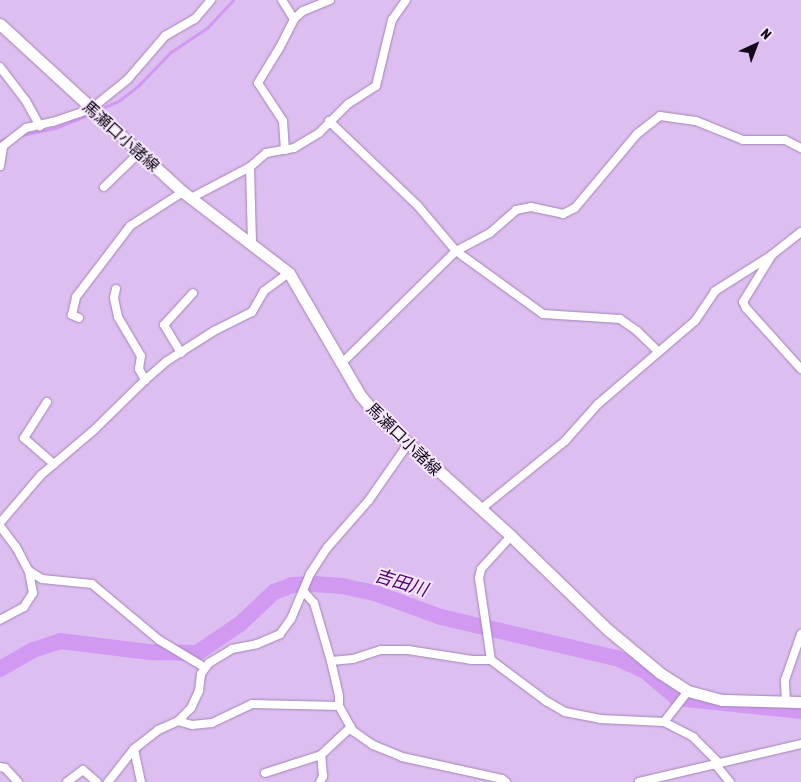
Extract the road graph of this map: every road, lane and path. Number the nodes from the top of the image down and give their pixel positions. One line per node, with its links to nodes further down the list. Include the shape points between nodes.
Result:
1 (210, 0): 8 (street, via 195,19 165,36 128,79)
2 (282, 0): 5 (street)
3 (330, 0): 5 (street, via 303,11)
4 (406, 0): 9 (street, via 392,20 376,86)
5 (294, 19): 12 (street, via 258,83 283,120)
6 (0, 24): 8 (main road, 馬瀬口小諸線)
7 (0, 67): 10 (street)
8 (91, 109): 10 (street); 13 (main road, 馬瀬口小諸線)
9 (329, 121): 12 (street, via 319,133); 20 (street, via 418,206)
10 (40, 126): 14 (street, via 26,128 3,146)
11 (801, 148): 20 (street, via 785,140 743,140 696,121 660,116 638,134 575,208 563,214 531,207 516,210 490,233)
12 (286, 150): 15 (street, via 266,153)
13 (139, 152): 16 (street); 17 (main road, 馬瀬口小諸線)
14 (0, 166)
15 (250, 168): 17 (street); 19 (street)
16 (104, 187)
17 (187, 195): 19 (main road, 馬瀬口小諸線); 25 (street, via 130,226 76,296 72,315)
18 (801, 232): 21 (street)
19 (252, 244): 22 (main road, 馬瀬口小諸線)
20 (456, 251): 26 (street, via 543,314 620,319 637,330); 28 (street)
21 (772, 255): 26 (street, via 715,291 695,321); 29 (street, via 744,302)
22 (289, 273): 27 (street, via 264,291 252,312 222,326); 28 (main road, 馬瀬口小諸線)
23 (116, 289): 30 (street, via 114,298 118,317 142,356 139,369)
24 (194, 293): 27 (street, via 164,325)
25 (79, 318)
26 (658, 351): 34 (street, via 598,404 565,441)
27 (181, 353): 30 (street)
28 (341, 364): 32 (main road, 馬瀬口小諸線, via 360,396)
29 (801, 369)
30 (145, 380): 33 (street)
31 (47, 402): 33 (street, via 24,438)
32 (408, 444): 34 (main road, 馬瀬口小諸線); 39 (street, via 369,500 327,548 310,574)
33 (54, 464): 35 (street)
34 (480, 509): 37 (main road, 馬瀬口小諸線)
35 (0, 522)
36 (0, 526): 38 (street)
37 (511, 536): 42 (street, via 481,569 479,578); 45 (main road, 馬瀬口小諸線, via 607,629 660,673)
38 (28, 571): 40 (street, via 33,593 24,607); 44 (street, via 42,579 92,584 159,640)
39 (304, 592): 43 (street, via 314,603); 44 (street, via 280,634 257,644 232,649)
40 (0, 620)
41 (801, 634): 46 (street, via 786,680)
42 (491, 660): 43 (street, via 381,650 353,659); 50 (street, via 565,712 600,719)
43 (331, 661): 48 (street)
44 (204, 667): 49 (street, via 191,708)
45 (688, 691): 46 (main road, 馬瀬口小諸線, via 722,700); 50 (street)
46 (786, 702): 47 (main road, 馬瀬口小諸線)
47 (801, 702)
48 (339, 706): 49 (street, via 252,704 212,723 192,725); 51 (street)
49 (178, 721): 53 (street, via 158,730)
50 (664, 722): 55 (street, via 693,738)
51 (351, 727): 54 (street); 64 (street, via 373,746 402,757)
52 (801, 744): 55 (street)
53 (134, 749): 61 (street); 62 (street)
54 (321, 755): 57 (street); 63 (street, via 323,776)
55 (718, 764): 65 (street); 66 (street)
56 (0, 767): 58 (street)
57 (265, 773)
58 (18, 782)
59 (67, 782): 60 (street, via 83,770)
60 (97, 782)
61 (108, 782)
62 (141, 782)
63 (320, 782)
64 (506, 782)
65 (639, 782)
66 (730, 782)

